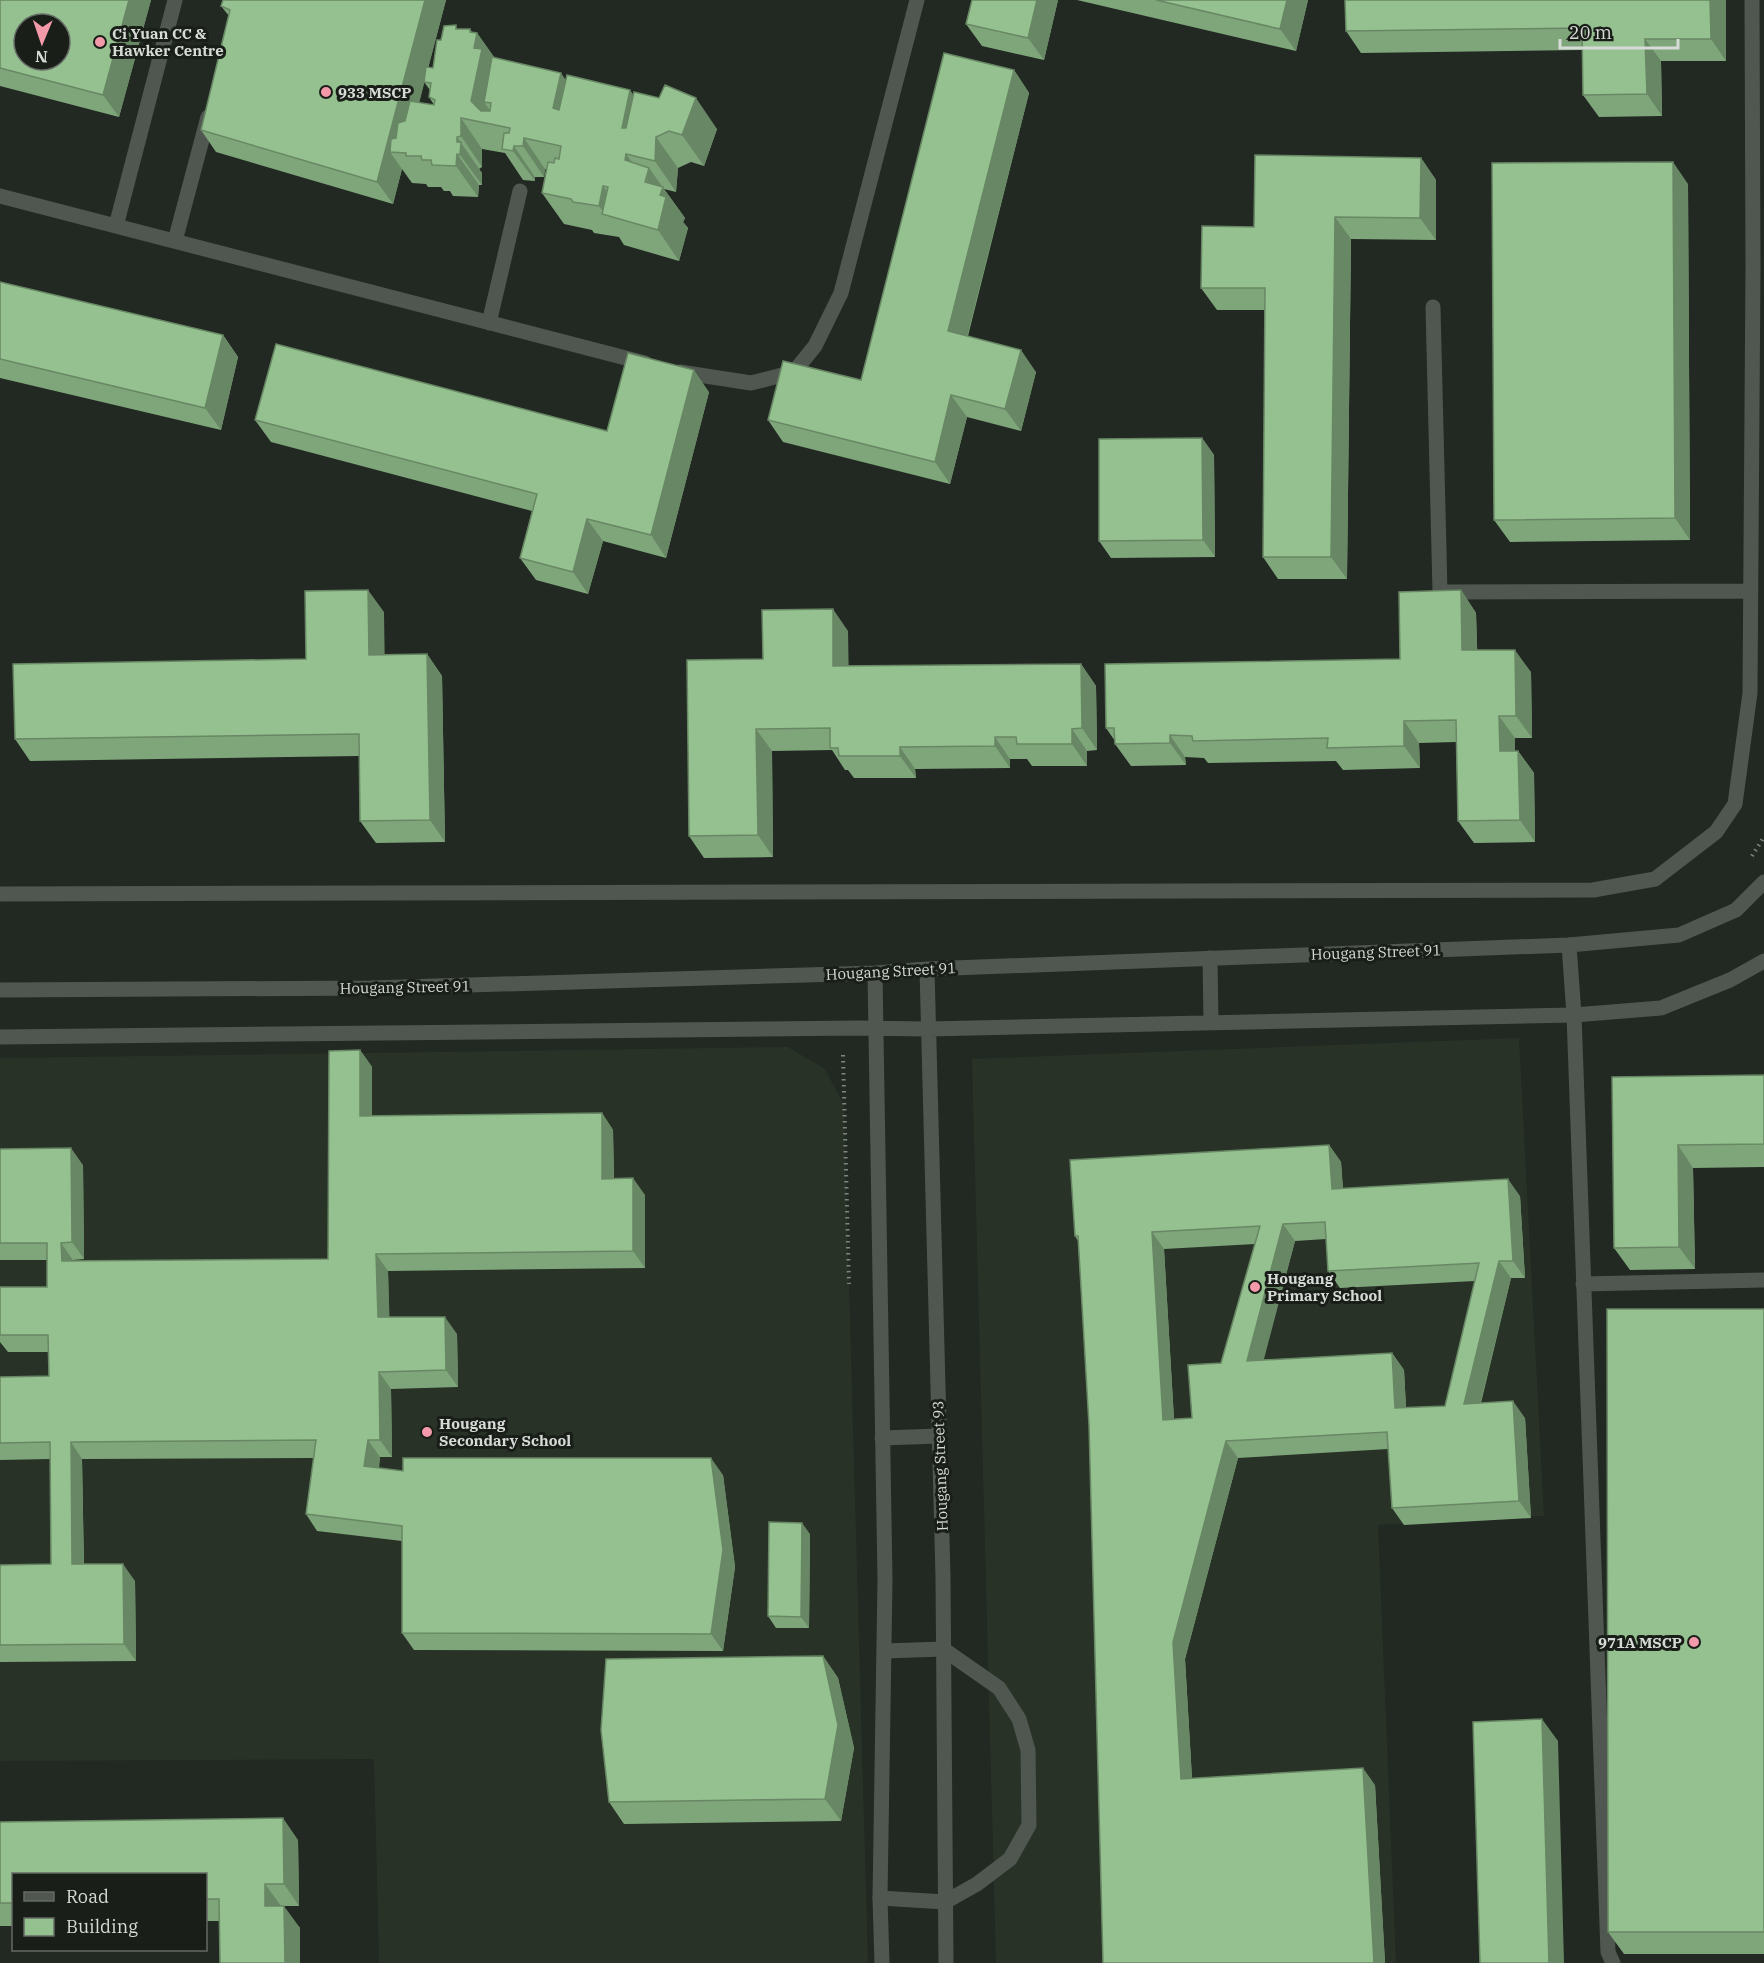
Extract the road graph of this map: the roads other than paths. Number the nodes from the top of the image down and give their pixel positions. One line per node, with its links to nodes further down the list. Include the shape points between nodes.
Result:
1 (175, 0): 8 (street)
2 (917, 0): 11 (street, via 841,293 815,346 794,372 751,383 688,374)
3 (1752, 0): 5 (street)
4 (211, 105): 9 (street)
5 (1758, 173): 12 (street)
6 (520, 191): 11 (street)
7 (0, 196): 8 (street)
8 (116, 226): 9 (street)
9 (175, 241): 11 (street)
10 (1433, 307): 12 (street, via 1432,593)
11 (489, 323)
12 (1750, 591): 14 (street, via 1750,693 1735,804 1716,832 1655,879 1593,890)
13 (1764, 882): 15 (street, Hougang Street 91, via 1736,910 1679,935)
14 (0, 894)
15 (1569, 945): 16 (street, Hougang Street 91); 21 (street)
16 (1210, 958): 18 (street, Hougang Street 91); 22 (street)
17 (1764, 961): 21 (street, via 1730,980 1661,1008)
18 (927, 969): 19 (street, Hougang Street 91); 24 (street, Hougang Street 93)
19 (875, 973): 20 (street, Hougang Street 91, via 370,988); 23 (street)
20 (0, 990)
21 (1574, 1015): 22 (street); 27 (street)
22 (1211, 1023): 24 (street)
23 (875, 1029): 24 (street); 25 (street); 29 (street)
24 (928, 1029): 28 (street, Hougang Street 93)
25 (0, 1037)
26 (1764, 1280): 27 (street)
27 (1583, 1284): 36 (street, via 1608,1952)
28 (939, 1436): 29 (street); 30 (street, Hougang Street 93)
29 (882, 1438): 31 (street)
30 (943, 1649): 31 (street); 33 (street, Hougang Street 93); 33 (street, via 999,1688 1018,1719 1028,1750 1029,1825 1010,1859)
31 (885, 1651): 32 (street)
32 (880, 1898): 33 (street); 34 (street)
33 (945, 1902): 35 (street, Hougang Street 93)
34 (882, 1963)
35 (946, 1963)
36 (1613, 1963)

